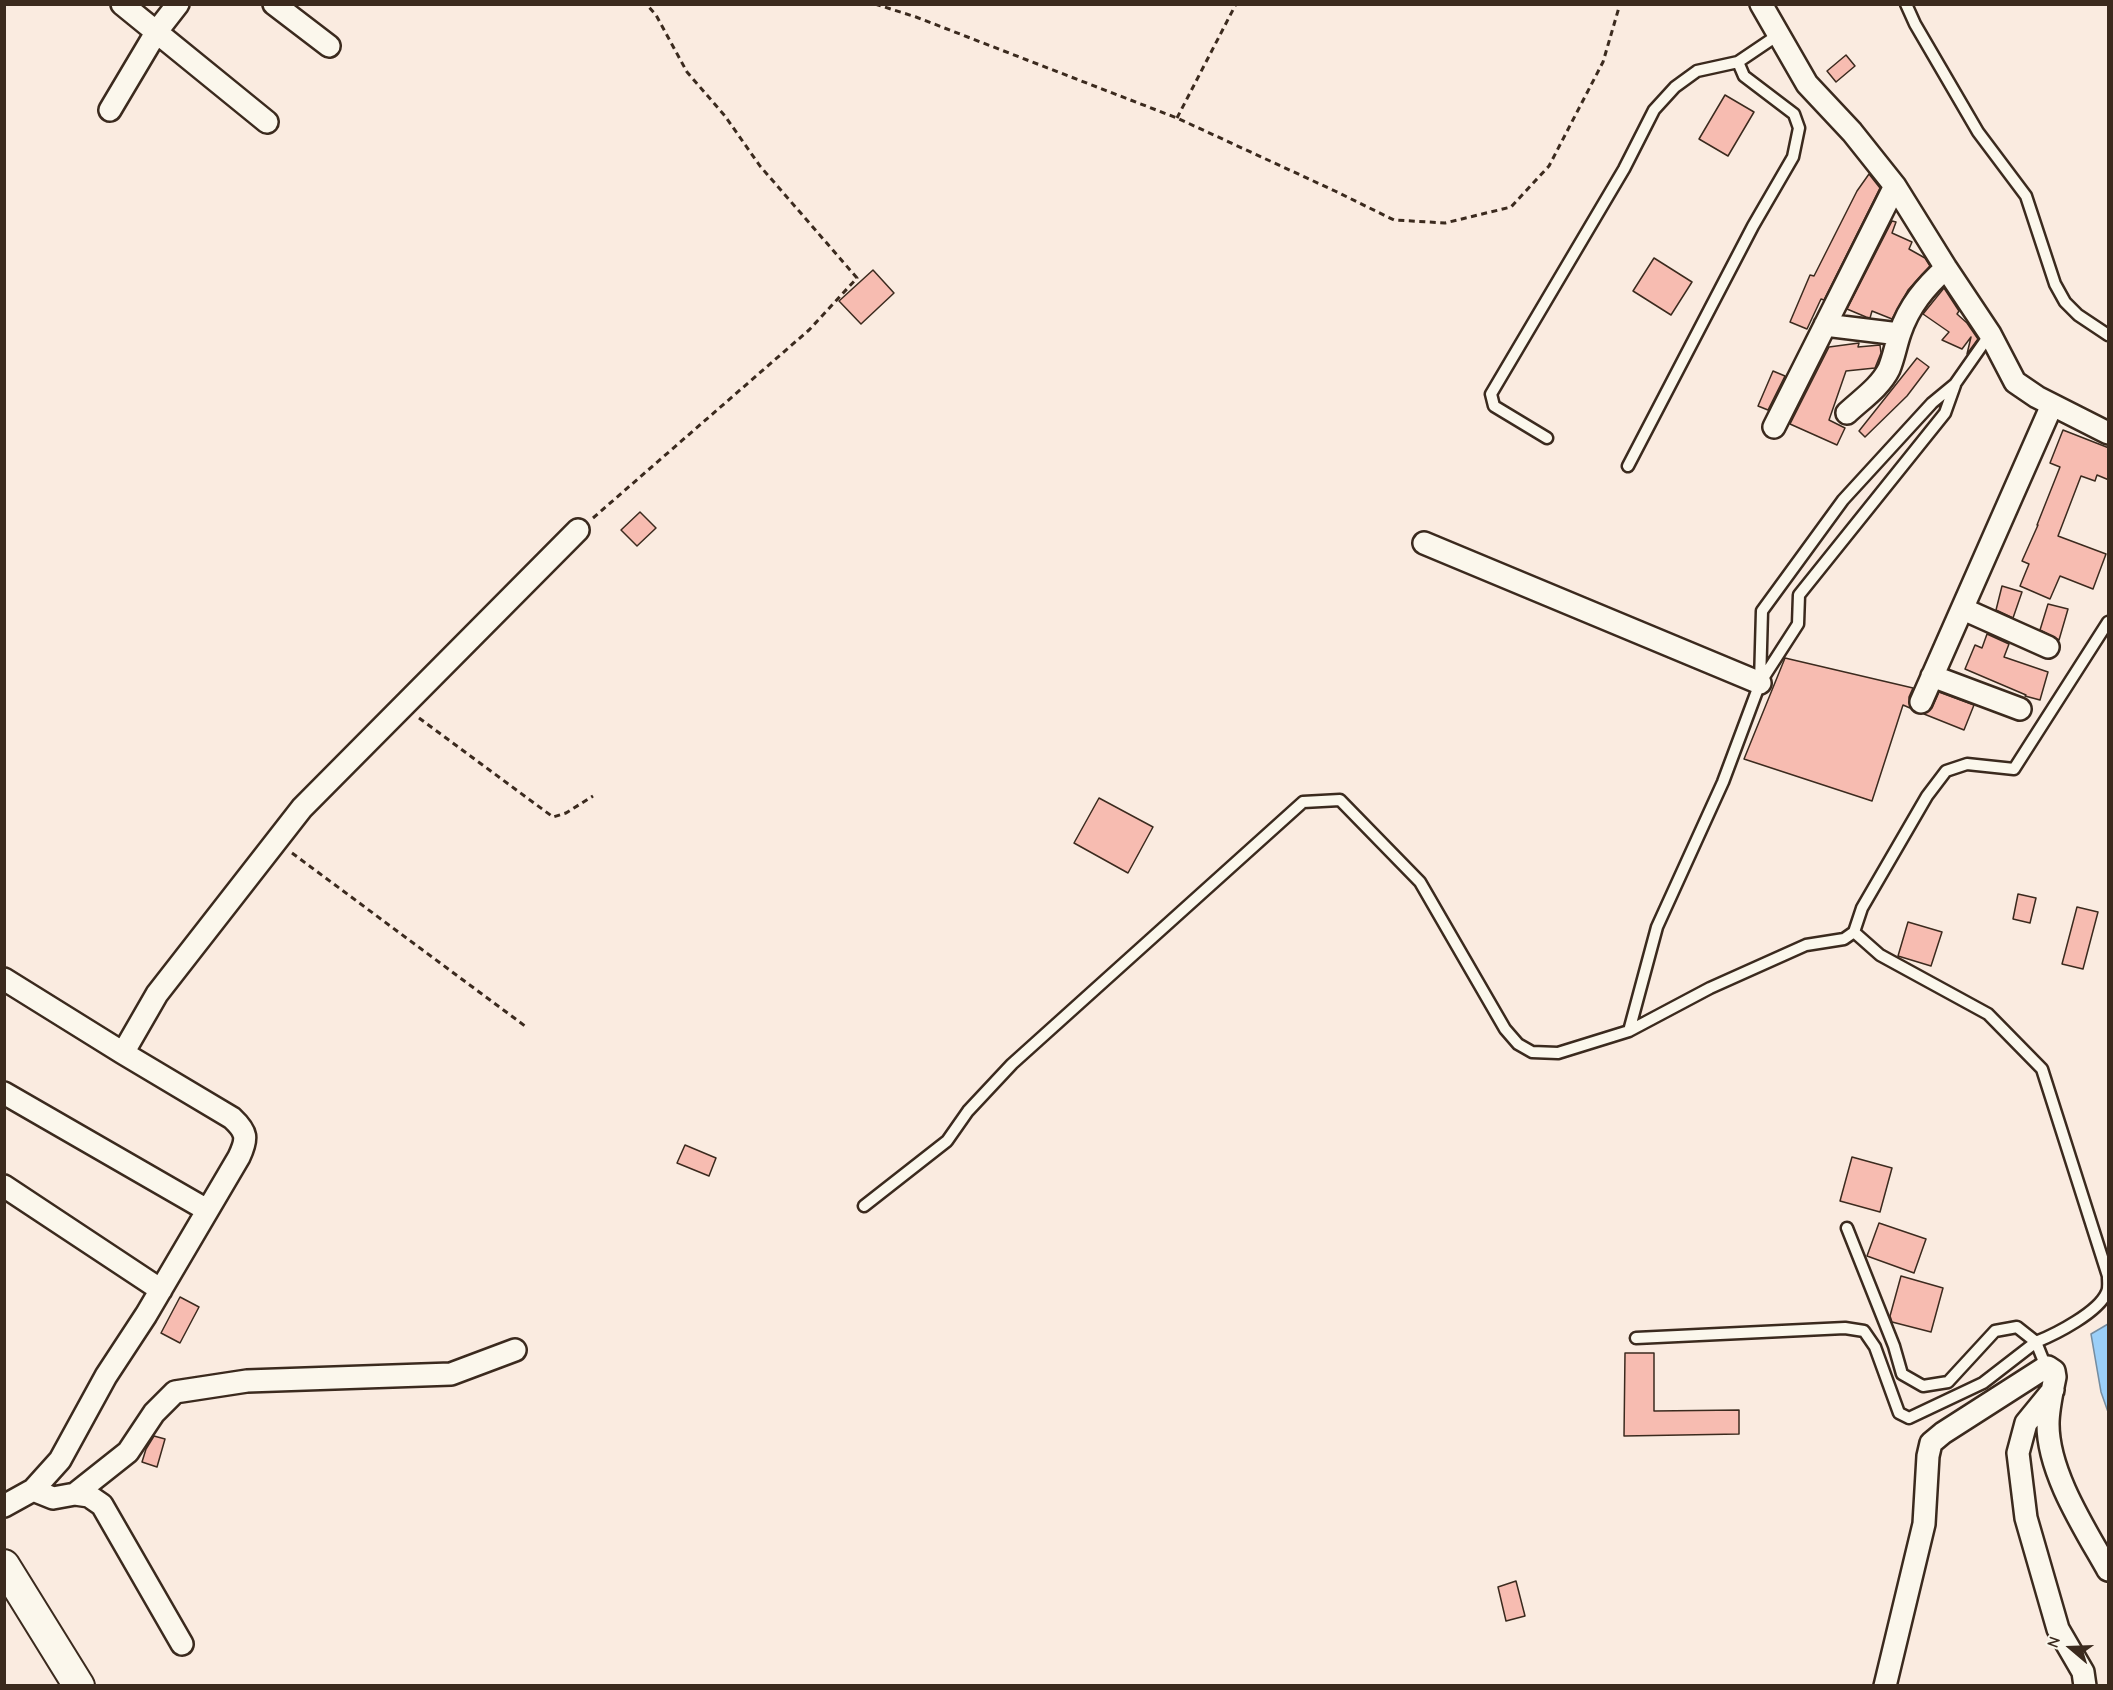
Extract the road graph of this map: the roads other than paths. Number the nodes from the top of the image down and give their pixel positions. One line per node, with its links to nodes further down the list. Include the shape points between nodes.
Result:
1 (122, 4): 6 (street)
2 (178, 4): 6 (street)
3 (274, 4): 8 (street)
4 (1761, 4): 7 (street)
5 (1905, 4): 17 (lane, via 1978,132 2026,196 2055,284 2065,302)
6 (157, 31): 10 (street); 11 (street)
7 (1778, 35): 9 (lane); 12 (street, via 1807,84)
8 (329, 46)
9 (1738, 62): 23 (lane, via 1697,71 1654,110 1624,169 1491,394 1494,406); 24 (lane, via 1744,76 1794,114 1799,128 1793,157)
10 (111, 110)
11 (267, 122)
12 (1895, 186): 13 (street); 14 (street)
13 (1946, 268): 15 (street, via 1916,299); 16 (street)
14 (1825, 325): 15 (street); 21 (street)
15 (1899, 333): 20 (street, via 1889,369 1877,386)
16 (1990, 334): 18 (lane); 19 (street, via 2015,382)
17 (2109, 335)
18 (1955, 384): 31 (lane, via 1945,413 1799,595 1798,624); 31 (lane, via 1932,403 1843,500 1762,611)
19 (2052, 405): 22 (street); 27 (street)
20 (1847, 413)
21 (1774, 427)
22 (2109, 433)
23 (1547, 438)
24 (1628, 466)
25 (578, 530): 37 (street, via 302,808 157,994)
26 (1424, 543): 31 (street)
27 (1963, 609): 29 (street); 30 (street)
28 (2109, 622): 34 (lane, via 2014,769 1967,764 1946,771 1927,796 1862,908)
29 (2048, 647)
30 (1932, 676): 32 (street); 33 (street)
31 (1760, 683): 36 (lane, via 1723,782 1657,927)
32 (1921, 702)
33 (2020, 709)
34 (1854, 932): 36 (lane, via 1844,939 1806,945 1710,988); 43 (lane, via 1880,955 1988,1014 2042,1069)
35 (4, 979): 37 (street)
36 (1629, 1031): 40 (lane, via 1558,1053 1532,1052 1518,1044 1505,1029 1420,882 1340,800 1303,802 1012,1064 968,1111 947,1142)
37 (123, 1053): 41 (street, via 232,1118 242,1128 244,1147)
38 (4, 1094): 41 (street)
39 (4, 1186): 44 (street)
40 (864, 1206)
41 (207, 1210): 44 (street)
42 (1847, 1228): 46 (lane, via 1902,1374 1923,1386 1948,1382 1995,1331 2017,1327)
43 (2109, 1277): 46 (lane, via 2107,1292 2095,1307 2056,1334)
44 (161, 1290): 50 (street, via 106,1376 60,1460)
45 (1636, 1338): 46 (lane, via 1845,1328 1864,1331 1875,1347 1899,1413 1909,1418 1983,1383)
46 (2036, 1342): 48 (lane)
47 (515, 1350): 51 (street, via 451,1374 247,1382 175,1392 154,1413 128,1452)
48 (2046, 1367): 49 (street, via 2054,1371); 57 (street, via 1931,1443 1924,1524)
49 (2053, 1390): 54 (street, via 2048,1423 2052,1455 2076,1513); 58 (street, via 2026,1423 2018,1453 2026,1518 2058,1629 2083,1671)
50 (33, 1490): 51 (street, via 53,1498); 52 (street)
51 (75, 1494): 55 (street, via 90,1496 102,1505)
52 (4, 1506)
53 (4, 1564): 56 (street)
54 (2109, 1570)
55 (182, 1644)
56 (79, 1686)
57 (1885, 1686)
58 (2085, 1686)

